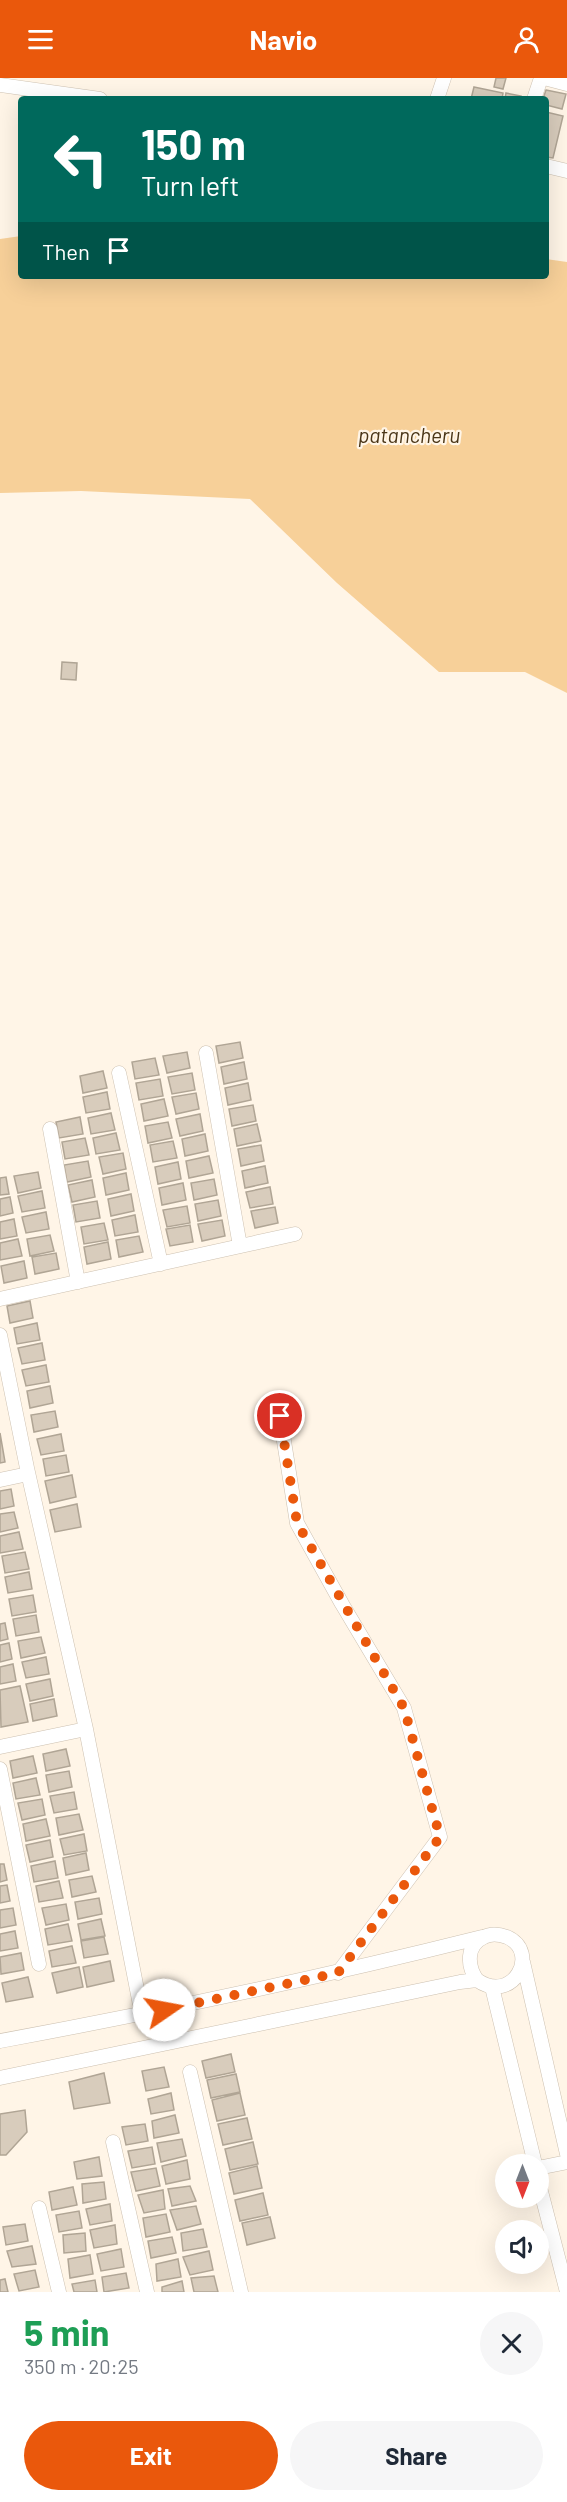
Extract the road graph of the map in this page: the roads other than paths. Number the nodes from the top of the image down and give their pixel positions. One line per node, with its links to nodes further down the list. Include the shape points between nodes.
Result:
1 (444, 78): 6 (street)
2 (543, 78): 3 (street); 7 (street)
3 (567, 84)
4 (0, 85): 5 (street)
5 (79, 96)
6 (438, 96)
7 (535, 96)
8 (549, 167): 9 (street)
9 (567, 171)
10 (206, 1053): 14 (street)
11 (119, 1073): 15 (street)
12 (50, 1129): 16 (street)
13 (295, 1234): 14 (street)
14 (240, 1246): 15 (street)
15 (161, 1264): 16 (street)
16 (78, 1282): 17 (street)
17 (0, 1299)
18 (0, 1335): 20 (street)
19 (280, 1416): 28 (street, via 297,1523 404,1708 440,1837)
20 (28, 1474): 21 (street); 22 (street)
21 (0, 1480)
22 (87, 1729): 23 (street); 31 (street)
23 (0, 1747)
24 (0, 1769): 27 (street)
25 (484, 1937): 26 (street, via 493,1934 510,1938); 28 (street); 29 (street, via 477,1941 469,1956)
26 (523, 1960): 30 (street, via 521,1970 510,1983); 37 (street)
27 (39, 1964)
28 (338, 1973): 31 (street)
29 (477, 1980): 30 (street); 34 (street)
30 (492, 1987): 36 (street)
31 (142, 2015): 32 (street)
32 (0, 2041)
33 (190, 2072): 44 (street)
34 (0, 2078)
35 (113, 2142): 43 (street)
36 (533, 2154)
37 (567, 2154)
38 (567, 2162): 39 (street)
39 (549, 2166)
40 (39, 2208): 42 (street)
41 (545, 2208): 45 (street)
42 (59, 2292)
43 (147, 2292)
44 (241, 2292)
45 (567, 2292)

